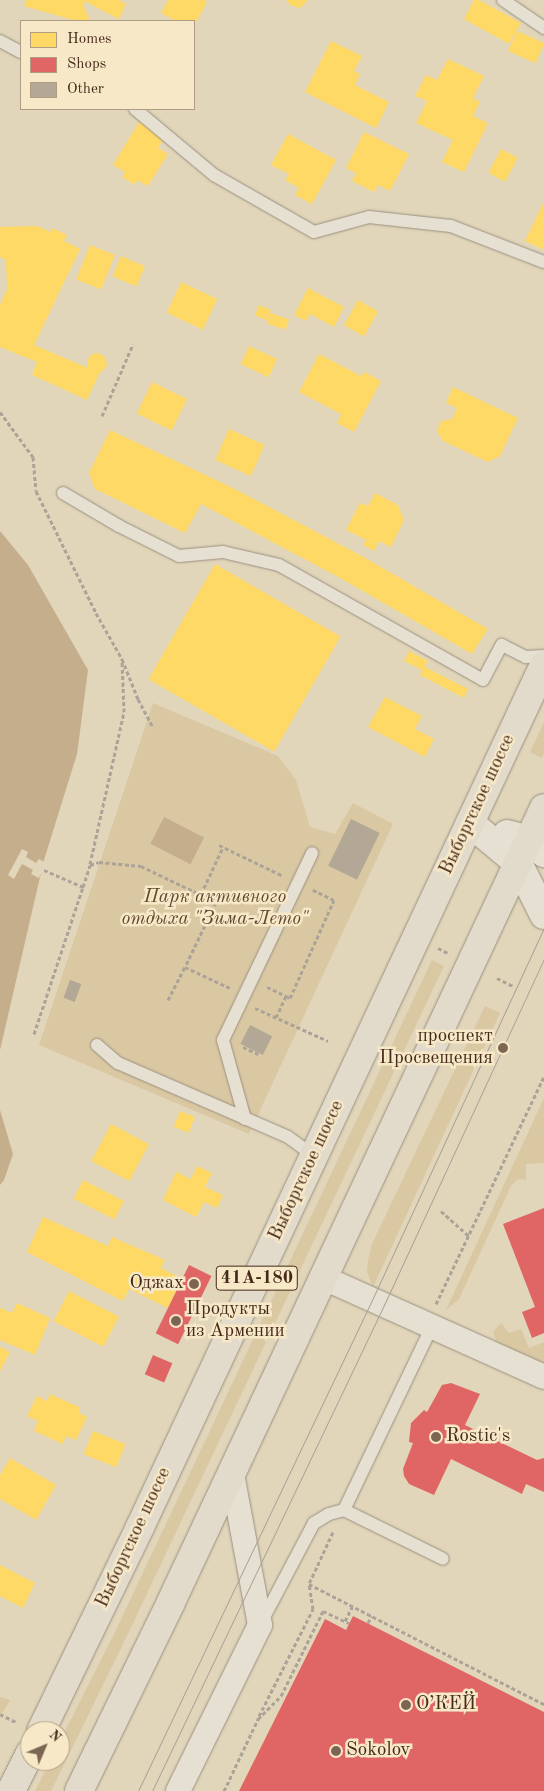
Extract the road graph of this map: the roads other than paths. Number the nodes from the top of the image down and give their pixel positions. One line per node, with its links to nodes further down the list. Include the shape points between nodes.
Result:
1 (503, 0): 2 (lane)
2 (544, 28)
3 (0, 41): 4 (lane)
4 (20, 51)
5 (136, 110): 6 (lane, via 214,175 314,232 369,217 450,226)
6 (544, 262)
7 (63, 493): 8 (lane, via 179,556 222,552 279,565 483,680 502,645 526,657)
8 (544, 656)
9 (544, 665): 11 (main road, Выборгское шоссе / 41А-180)
10 (544, 808): 12 (main road, 41А-180)
11 (470, 823): 12 (main road); 17 (main road, Выборгское шоссе / 41А-180)
12 (530, 852): 14 (main road); 18 (main road, 41А-180)
13 (312, 853): 16 (lane, via 223,1040)
14 (544, 915)
15 (96, 1045): 16 (lane, via 118,1063)
16 (246, 1119): 17 (lane, via 288,1137)
17 (314, 1156): 27 (main road, Выборгское шоссе / 41А-180, via 127,1554)
18 (324, 1278): 19 (street); 21 (main road, 41А-180)
19 (429, 1326): 20 (street); 22 (lane)
20 (544, 1377)
21 (232, 1474): 24 (street); 30 (main road, 41А-180)
22 (344, 1510): 23 (lane); 25 (lane, via 314,1523)
23 (443, 1559)
24 (253, 1582): 25 (lane, via 269,1586); 26 (street)
25 (282, 1584): 26 (lane)
26 (260, 1625): 31 (street)
27 (32, 1721)
28 (21, 1771): 29 (main road)
29 (11, 1791)
30 (79, 1791)
31 (178, 1791)

